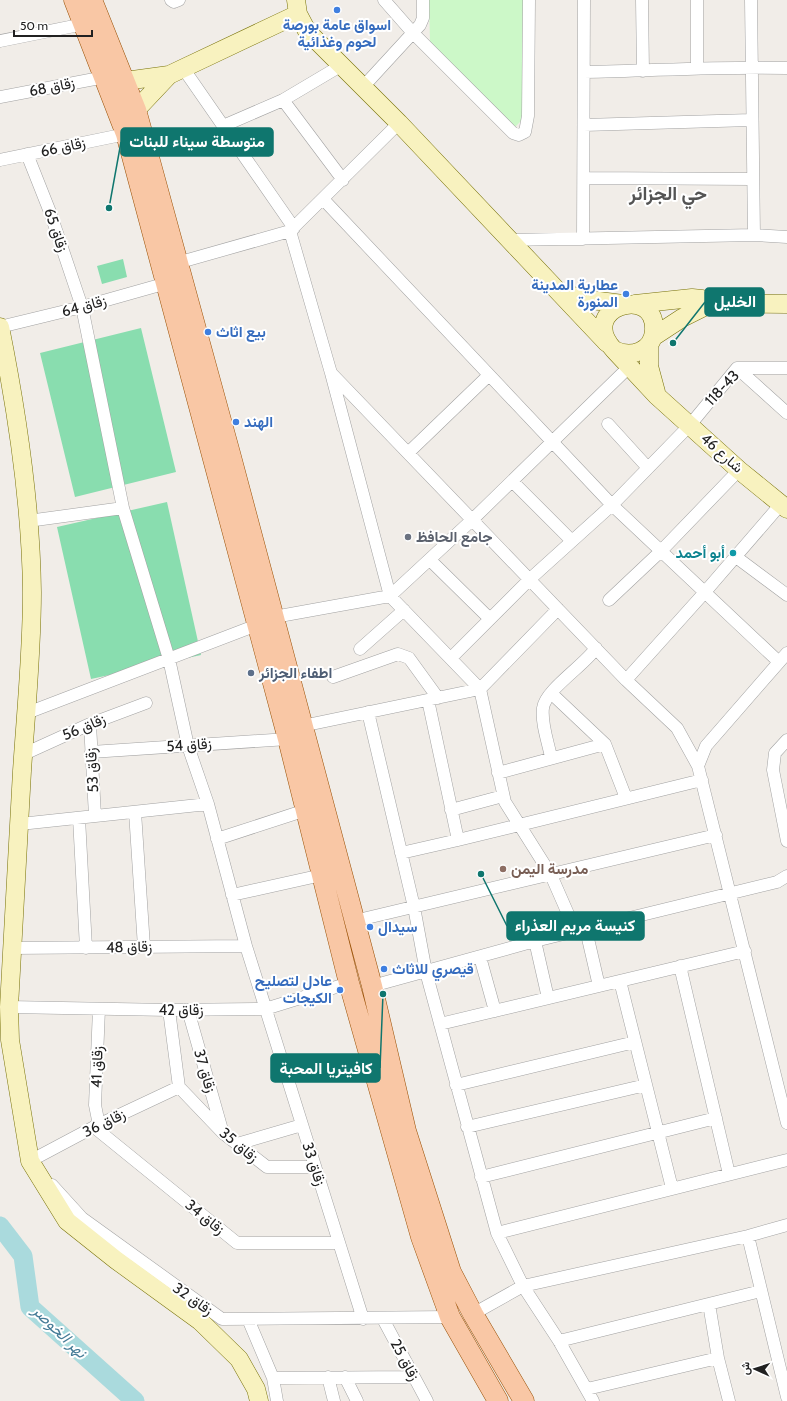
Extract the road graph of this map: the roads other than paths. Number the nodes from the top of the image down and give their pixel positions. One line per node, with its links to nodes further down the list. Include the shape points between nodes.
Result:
1 (74, 0): 13 (main road)
2 (92, 0): 24 (main road)
3 (171, 0): 4 (street)
4 (179, 0)
5 (384, 0): 14 (street)
6 (423, 0): 14 (street, via 423,18)
7 (529, 0): 14 (street, via 528,116 525,132 519,134 513,133)
8 (584, 0): 22 (street)
9 (642, 0): 20 (street)
10 (697, 0): 18 (street)
11 (751, 0): 17 (street)
12 (297, 7): 16 (street, شارع 46, via 307,31); 21 (street)
13 (84, 24): 15 (street); 23 (main road)
14 (413, 33): 25 (street)
15 (0, 41)
16 (342, 65): 25 (street, شارع 46); 27 (street)
17 (751, 67): 18 (street); 19 (street); 29 (street)
18 (696, 68): 20 (street)
19 (787, 68)
20 (643, 71): 22 (street)
21 (176, 72): 24 (street); 28 (street); 32 (street)
22 (584, 72): 31 (street)
23 (105, 77): 26 (street, زقاق 68); 33 (main road)
24 (125, 81): 28 (main road)
25 (363, 87): 30 (street, شارع 46)
26 (0, 97)
27 (283, 100): 32 (street); 38 (street)
28 (136, 110): 45 (main road)
29 (751, 120): 31 (street); 37 (street)
30 (399, 124): 38 (street); 44 (street, شارع 46)
31 (584, 124): 36 (street)
32 (223, 126): 40 (street)
33 (126, 134): 34 (street, زقاق 66); 46 (main road)
34 (27, 154): 35 (street, زقاق 66); 51 (street, زقاق 65, via 50,212)
35 (0, 160)
36 (584, 178): 37 (street); 43 (street)
37 (752, 178): 41 (street)
38 (343, 180): 39 (street)
39 (323, 199): 40 (street); 59 (street)
40 (292, 229): 45 (street); 58 (street)
41 (754, 235): 42 (street); 43 (street)
42 (787, 237)
43 (583, 239): 44 (street)
44 (509, 240): 47 (street, شارع 46)
45 (177, 263): 86 (main road)
46 (167, 283): 51 (street, زقاق 64); 86 (main road)
47 (560, 293): 49 (street); 54 (street, شارع 46)
48 (712, 303): 49 (street, via 692,298); 50 (street); 53 (street, via 682,318)
49 (629, 304): 53 (street, via 642,307 651,317 654,329); 54 (street, via 614,308 604,324 604,334)
50 (787, 304)
51 (82, 307): 52 (street, زقاق 64); 71 (street, زقاق 65)
52 (0, 326): 73 (street, via 14,399)
53 (651, 341): 54 (street, via 641,352 632,354 623,354); 60 (street, via 650,371)
54 (611, 346): 55 (street, شارع 46)
55 (630, 366): 60 (street, شارع 46); 64 (street)
56 (737, 368): 57 (street, 118-43); 61 (street); 63 (street, 118-43)
57 (787, 368)
58 (331, 373): 65 (street); 81 (street)
59 (488, 376): 64 (street); 65 (street)
60 (657, 396): 63 (street, شارع 46)
61 (787, 413)
62 (608, 424): 66 (street)
63 (690, 425): 66 (street, 118-43); 67 (street, شارع 46)
64 (551, 442): 68 (street); 69 (street)
65 (408, 453): 72 (street)
66 (648, 468): 69 (street, 118-43)
67 (739, 470): 70 (street, شارع 46); 75 (street)
68 (512, 481): 72 (street); 74 (street)
69 (612, 505): 74 (street, 118-43); 75 (street)
70 (784, 507): 76 (street)
71 (123, 508): 73 (street); 91 (street, زقاق 65)
72 (472, 520): 77 (street); 78 (street)
73 (28, 521): 99 (street, via 32,592)
74 (572, 541): 78 (street, 118-43)
75 (661, 551): 79 (street); 82 (street)
76 (736, 557): 79 (street); 80 (street)
77 (430, 560): 81 (street); 85 (street)
78 (530, 579): 83 (street); 85 (street, 118-43)
79 (705, 592): 90 (street); 93 (street)
80 (787, 595)
81 (390, 596): 84 (street); 86 (street)
82 (609, 600)
83 (558, 609): 87 (street); 94 (street)
84 (404, 610): 88 (street); 89 (street)
85 (490, 619): 89 (street, 118-43)
86 (266, 621): 91 (street); 101 (main road); 102 (main road)
87 (596, 648): 93 (street); 95 (street)
88 (360, 649)
89 (451, 658): 94 (street)
90 (783, 658): 109 (street, via 706,746)
91 (169, 659): 99 (street); 105 (street, زقاق 33)
92 (333, 677): 96 (street, via 398,654 403,655 409,658)
93 (626, 680): 109 (street, via 677,728)
94 (480, 689): 96 (street); 110 (street)
95 (551, 693): 104 (street); 108 (street, via 543,706 542,714)
96 (433, 699): 98 (street); 116 (street)
97 (146, 703): 100 (street, زقاق 56)
98 (368, 712): 101 (street); 127 (street)
99 (28, 713): 107 (street)
100 (90, 724): 106 (street, زقاق 53); 107 (street, زقاق 56)
101 (302, 726): 134 (main road)
102 (288, 739): 105 (street, زقاق 54); 115 (main road)
103 (787, 740): 120 (street, via 775,753 773,770)
104 (605, 744): 108 (street); 113 (street)
105 (188, 746): 106 (street, زقاق 54); 114 (street, زقاق 33)
106 (91, 752): 118 (street, زقاق 53)
107 (24, 754): 121 (street)
108 (551, 757): 110 (street)
109 (698, 766): 111 (street)
110 (498, 772): 112 (street)
111 (702, 780): 113 (street); 123 (street)
112 (503, 796): 116 (street); 122 (street, via 504,802)
113 (626, 798): 122 (street)
114 (208, 804): 117 (street); 124 (street, زقاق 33)
115 (306, 810): 124 (street); 128 (main road)
116 (451, 810): 125 (street)
117 (135, 812): 118 (street); 138 (street)
118 (95, 816): 119 (street)
119 (79, 818): 121 (street); 140 (street)
120 (785, 818): 126 (street)
121 (20, 824): 139 (street)
122 (520, 824): 125 (street); 129 (street)
123 (716, 836): 129 (street); 131 (street)
124 (217, 839): 132 (street, زقاق 33)
125 (458, 840): 127 (street)
126 (787, 841)
127 (401, 853): 133 (street)
128 (322, 875): 132 (street); 146 (main road)
129 (551, 875): 133 (street); 135 (street)
130 (786, 880): 131 (street)
131 (731, 894): 135 (street); 141 (street)
132 (232, 895): 137 (street, زقاق 33)
133 (414, 907): 134 (street); 144 (street)
134 (354, 922): 147 (main road)
135 (581, 931): 136 (street); 148 (street)
136 (535, 941): 142 (street); 149 (street)
137 (246, 946): 138 (street, زقاق 48); 151 (street, زقاق 33)
138 (144, 947): 140 (street, زقاق 48)
139 (12, 948): 140 (street, زقاق 48); 150 (street)
140 (86, 948)
141 (745, 951): 143 (street); 162 (street)
142 (480, 957): 144 (street); 155 (street)
143 (680, 966): 145 (street); 161 (street)
144 (426, 972): 147 (street); 156 (street)
145 (620, 981): 148 (street); 157 (street)
146 (350, 983): 151 (street, زقاق 42); 183 (main road, via 421,1237)
147 (372, 986): 182 (main road, via 406,1131 452,1272)
148 (599, 986): 149 (street)
149 (548, 998): 155 (street)
150 (9, 1007): 152 (street, زقاق 42); 170 (street, via 10,1040)
151 (265, 1008): 154 (street, زقاق 42); 163 (street, زقاق 33)
152 (99, 1009): 153 (street, زقاق 42); 164 (street, زقاق 41)
153 (169, 1010): 154 (street, زقاق 42); 160 (street)
154 (188, 1010): 166 (street, زقاق 37)
155 (495, 1011): 156 (street)
156 (440, 1024): 158 (street)
157 (635, 1042): 158 (street); 159 (street)
158 (456, 1085): 165 (street)
159 (646, 1085): 165 (street); 167 (street)
160 (179, 1087): 164 (street, زقاق 36); 166 (street, زقاق 35)
161 (716, 1118): 167 (street); 172 (street)
162 (787, 1123)
163 (302, 1125): 168 (street); 171 (street, زقاق 33)
164 (96, 1126): 170 (street, زقاق 36); 178 (street, زقاق 34, via 237,1243)
165 (467, 1127): 173 (street)
166 (223, 1133): 168 (street, زقاق 35)
167 (657, 1133): 173 (street); 174 (street)
168 (237, 1144): 171 (street, زقاق 35, via 267,1167)
169 (787, 1160): 172 (street)
170 (30, 1161): 184 (street, زقاق 32, via 82,1218); 188 (street, via 67,1221)
171 (315, 1167): 178 (street, زقاق 33)
172 (729, 1174): 174 (street)
173 (481, 1177): 176 (street)
174 (672, 1188): 176 (street)
175 (787, 1225): 177 (street)
176 (497, 1233): 179 (street)
177 (748, 1236): 179 (street); 180 (street)
178 (339, 1243): 186 (street, زقاق 33)
179 (523, 1286): 182 (street); 189 (street)
180 (761, 1291): 181 (street); 196 (street)
181 (709, 1304): 189 (street); 190 (street)
182 (473, 1314): 203 (main road)
183 (450, 1317): 187 (street, زقاق 32); 202 (main road)
184 (222, 1319): 185 (street, زقاق 32); 188 (street)
185 (248, 1319): 186 (street, زقاق 32); 194 (street)
186 (363, 1319): 187 (street, زقاق 32)
187 (382, 1319): 191 (street, زقاق 25)
188 (200, 1321): 197 (street, via 239,1359 256,1389)
189 (559, 1341): 195 (street)
190 (718, 1358): 195 (street); 205 (street)
191 (414, 1376): 193 (street); 201 (street, زقاق 25)
192 (328, 1377): 193 (street); 194 (street); 199 (street)
193 (345, 1377): 200 (street)
194 (273, 1378): 198 (street)
195 (587, 1390): 204 (street)
196 (787, 1397)
197 (259, 1401)
198 (277, 1401)
199 (334, 1401)
200 (358, 1401)
201 (427, 1401)
202 (498, 1401)
203 (524, 1401)
204 (593, 1401)
205 (729, 1401)

